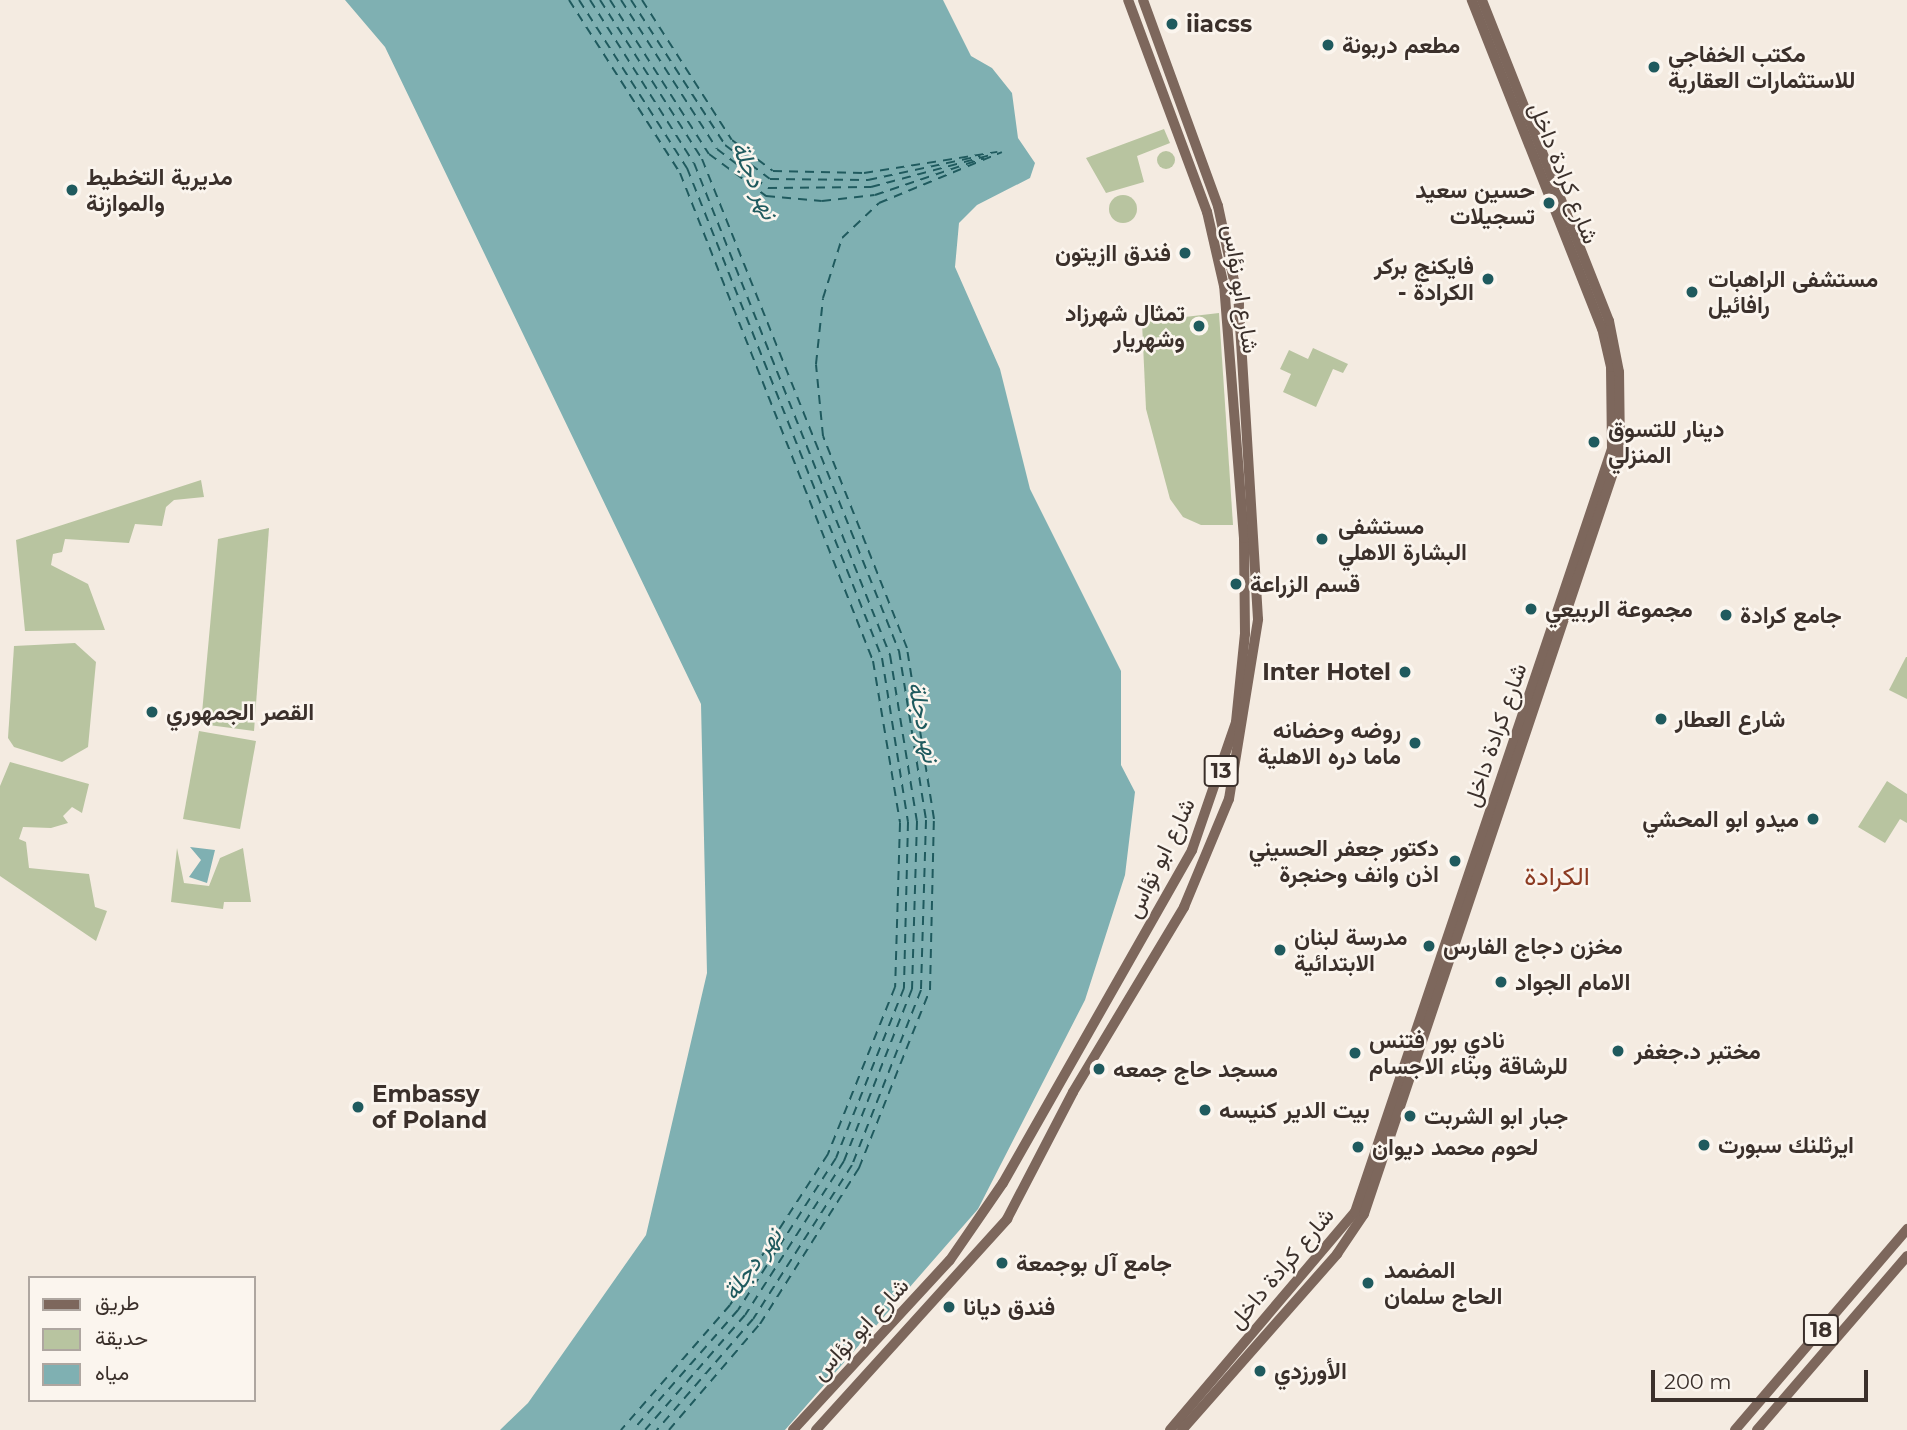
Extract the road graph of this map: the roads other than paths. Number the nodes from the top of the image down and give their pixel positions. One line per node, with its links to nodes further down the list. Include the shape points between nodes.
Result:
1 (1128, 0): 5 (main road, شارع ابو نؤاس / 13, via 1207,212 1224,286 1244,538)
2 (1143, 0): 5 (main road, شارع ابو نؤاس / 13, via 1219,206 1237,286 1257,569)
3 (1472, 0): 10 (main road, شارع كرادة داخل, via 1602,329 1611,368 1612,449 1355,1212)
4 (1482, 0): 11 (main road, شارع كرادة داخل, via 1609,321 1619,372 1620,452 1364,1214 1337,1254)
5 (1246, 681): 8 (main road, شارع ابو نؤاس / 13, via 1230,743 1192,849 1003,1183 943,1269); 9 (main road, شارع ابو نؤاس / 13, via 1229,799 1210,857 1073,1092 1022,1195 965,1272)
6 (1907, 1229): 12 (main road, 18)
7 (1907, 1256): 13 (main road, 18)
8 (793, 1430)
9 (816, 1430)
10 (1170, 1430)
11 (1182, 1430)
12 (1735, 1430)
13 (1757, 1430)

